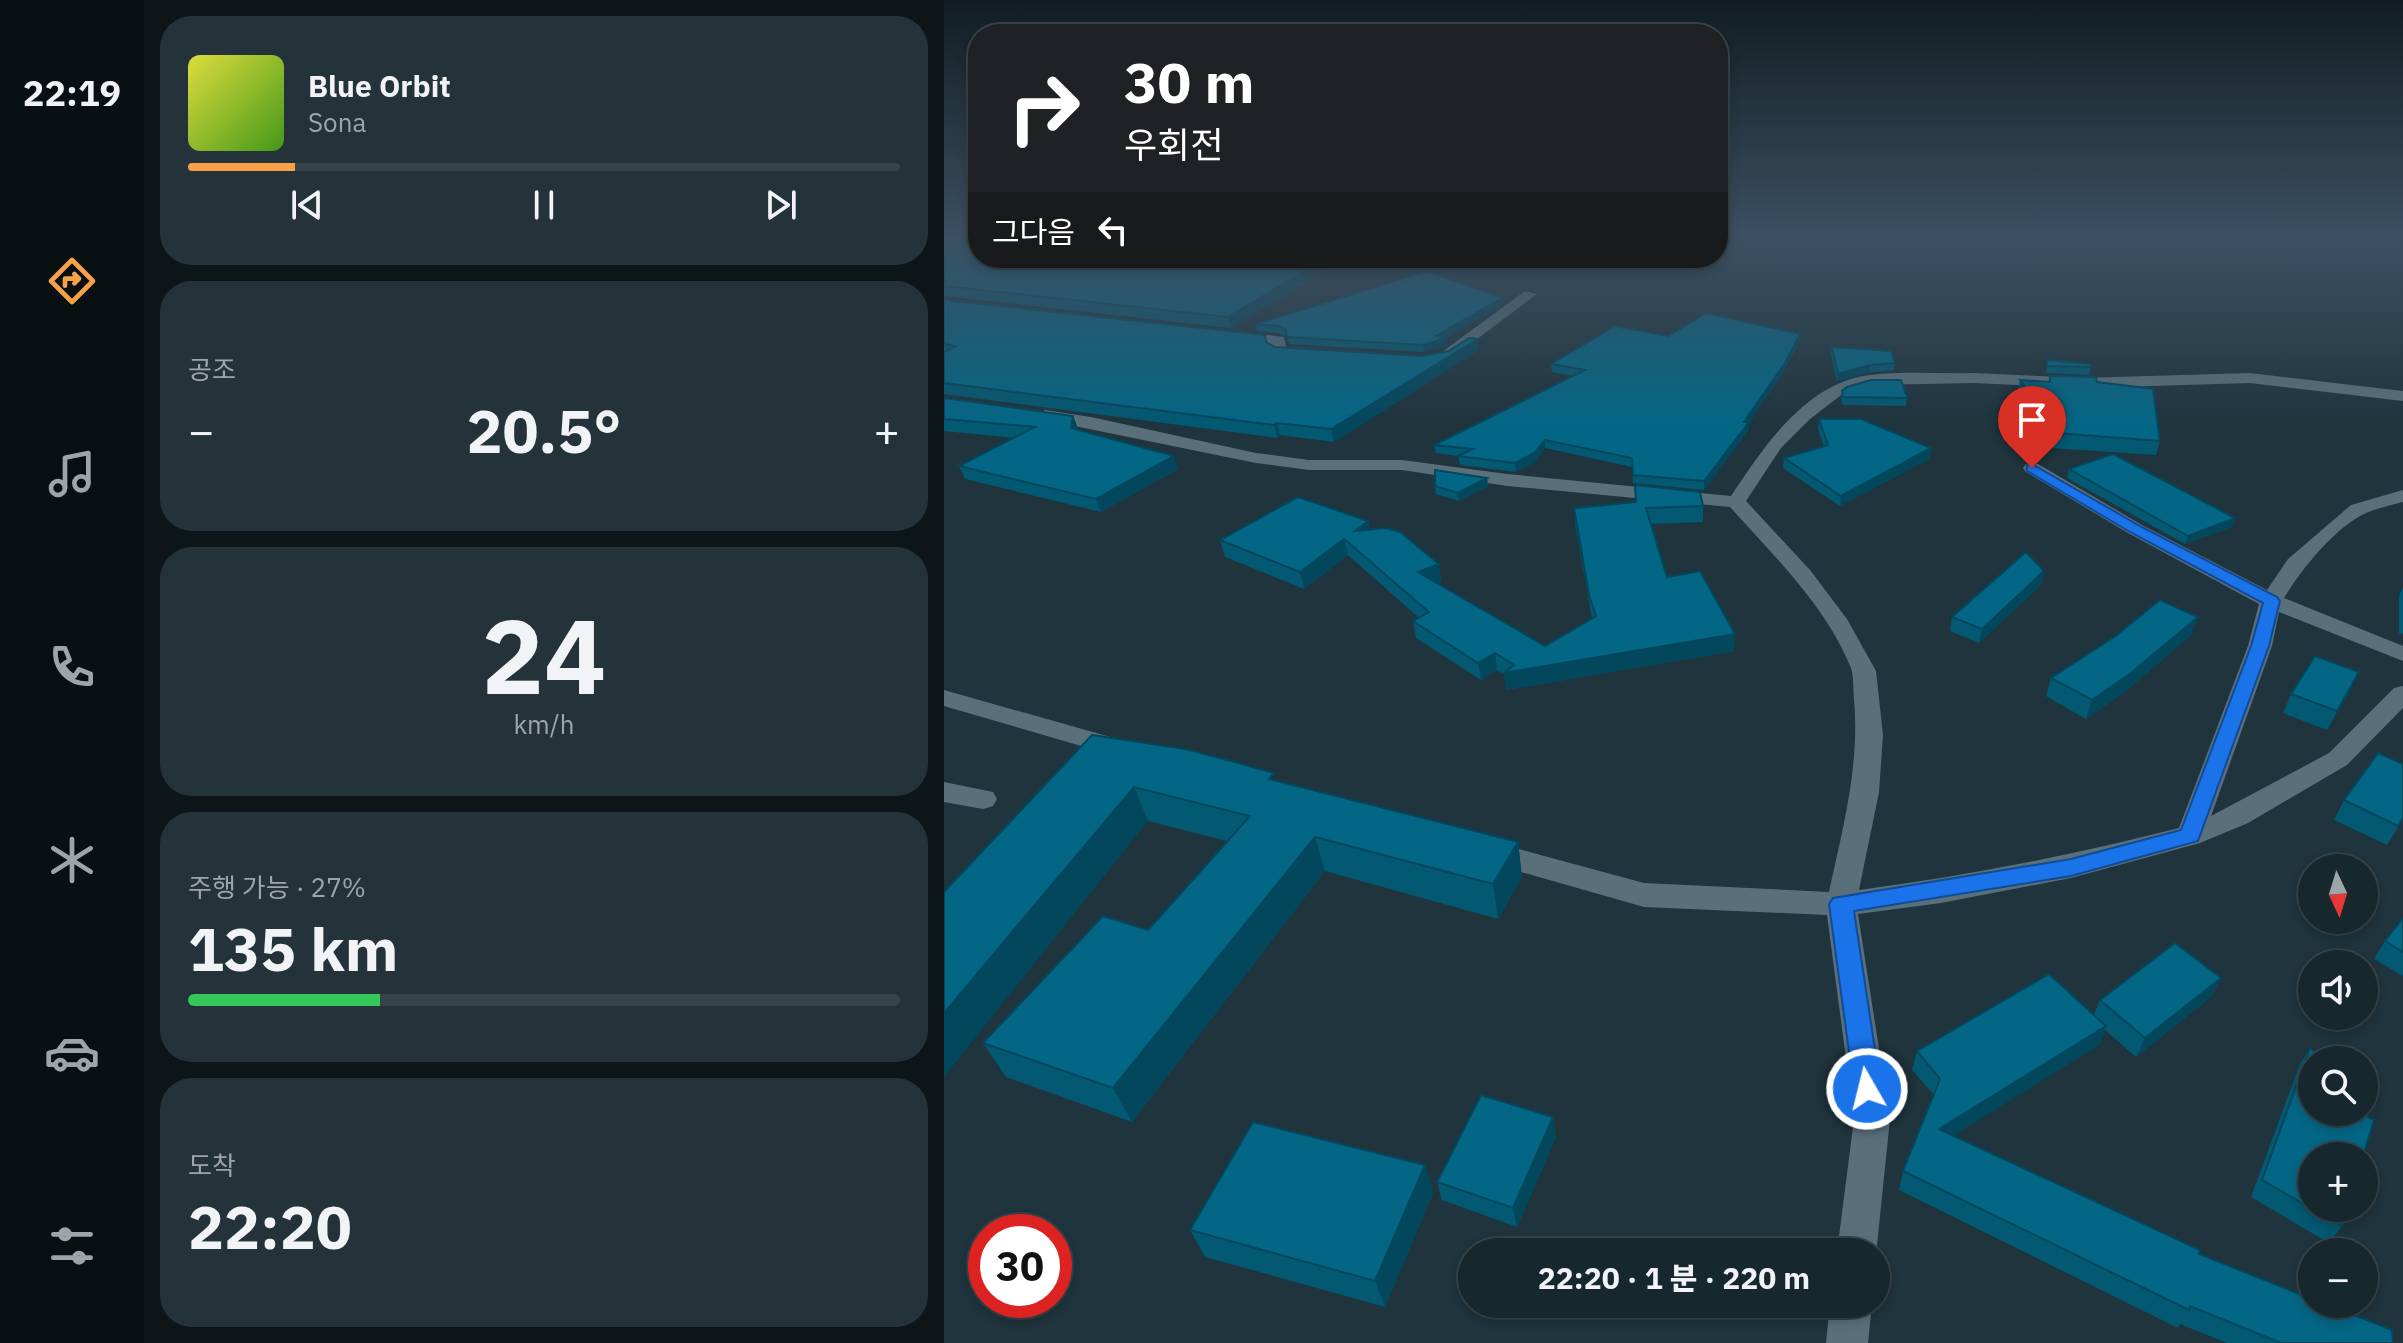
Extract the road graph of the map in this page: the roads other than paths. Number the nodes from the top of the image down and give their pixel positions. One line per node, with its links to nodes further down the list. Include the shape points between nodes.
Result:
1 (1524, 299): 4 (street, via 1450,355)
2 (1218, 334): 3 (street, via 1279,340 1278,351)
3 (1322, 354)
4 (1437, 357)
5 (2403, 396): 9 (street, via 2250,378 2082,383 1869,380 1839,389 1804,415 1774,445)
6 (1017, 411): 9 (street, via 1309,465 1402,465)
7 (2032, 468): 10 (street)
8 (2403, 496): 10 (street, via 2358,509 2325,535 2295,563)
9 (1736, 502): 19 (street, via 1802,575 1839,624 1864,671 1870,735 1865,792)
10 (2271, 601): 11 (street); 17 (street, via 2260,646)
11 (2403, 654)
12 (2403, 694): 17 (street, via 2338,759 2238,816)
13 (944, 698): 14 (street)
14 (1150, 757)
15 (944, 792): 16 (street)
16 (983, 799)
17 (2190, 836): 19 (street, via 2071,867)
18 (1464, 845): 19 (street, via 1644,895)
19 (1841, 904): 20 (street, via 1872,1119)
20 (1859, 1238)
21 (1850, 1318): 22 (street)
22 (1847, 1343)

